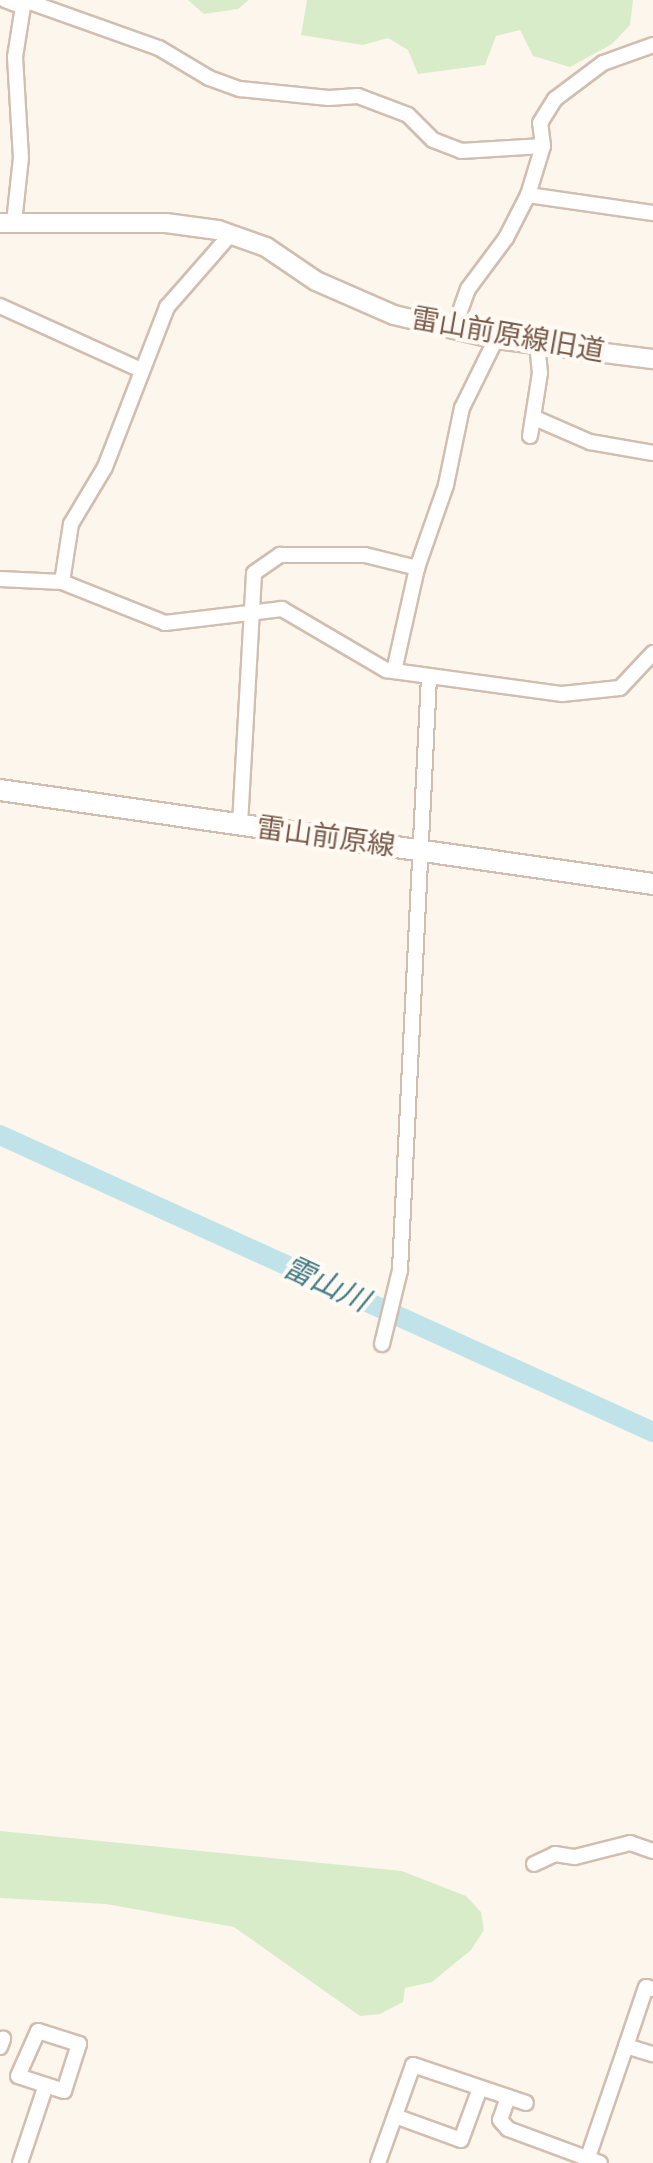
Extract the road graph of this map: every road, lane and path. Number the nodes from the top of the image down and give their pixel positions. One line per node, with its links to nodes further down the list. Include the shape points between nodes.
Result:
1 (5, 0): 2 (street)
2 (23, 7): 5 (street); 6 (street, via 24,0 91,21 240,89 358,96 392,106 433,140 461,151)
3 (653, 45): 6 (street, via 603,63 564,90 540,123)
4 (0, 54): 5 (street)
5 (15, 57): 9 (street, via 21,158)
6 (543, 146): 7 (street)
7 (528, 195): 8 (street); 12 (street, via 506,238 468,289)
8 (653, 213)
9 (7, 223): 10 (street, 雷山前原線旧道, via 166,223)
10 (231, 234): 12 (street, 雷山前原線旧道, via 266,247 316,281 373,307); 16 (street, via 167,307)
11 (0, 306): 16 (street)
12 (454, 328): 13 (street, 雷山前原線旧道)
13 (496, 339): 14 (street, 雷山前原線旧道); 20 (street, via 462,408 446,485)
14 (537, 344): 15 (street, 雷山前原線旧道); 17 (street)
15 (653, 359)
16 (139, 369): 22 (street, via 105,467 71,524)
17 (537, 419): 18 (street); 19 (street, via 590,442)
18 (530, 436)
19 (653, 453)
20 (417, 568): 23 (street, via 365,555 280,555 254,573); 25 (street)
21 (0, 579): 22 (street)
22 (62, 582): 23 (street, via 165,623)
23 (252, 612): 25 (street, via 293,612); 28 (street)
24 (653, 653): 26 (street, via 628,684 572,694)
25 (394, 671): 26 (street)
26 (429, 676): 29 (street)
27 (0, 790): 28 (main road, 雷山前原線)
28 (240, 824): 29 (main road, 雷山前原線)
29 (420, 851): 30 (main road, 雷山前原線); 31 (street, via 397,1287)
30 (653, 884)
31 (382, 1344)
32 (653, 1851): 33 (street, via 630,1843 575,1857 555,1854)
33 (534, 1864)
34 (653, 1989): 35 (street, via 646,1987)
35 (626, 2046): 36 (street); 42 (street)
36 (653, 2054)
37 (46, 2085): 37 (street, via 64,2091 79,2044 38,2031 18,2076); 43 (street)
38 (480, 2088): 39 (street); 41 (street, via 413,2065); 41 (street, via 461,2140)
39 (508, 2097): 40 (street); 42 (street, via 500,2120 508,2129)
40 (526, 2103)
41 (395, 2116): 44 (street)
42 (591, 2161)
43 (20, 2163)
44 (378, 2163)

